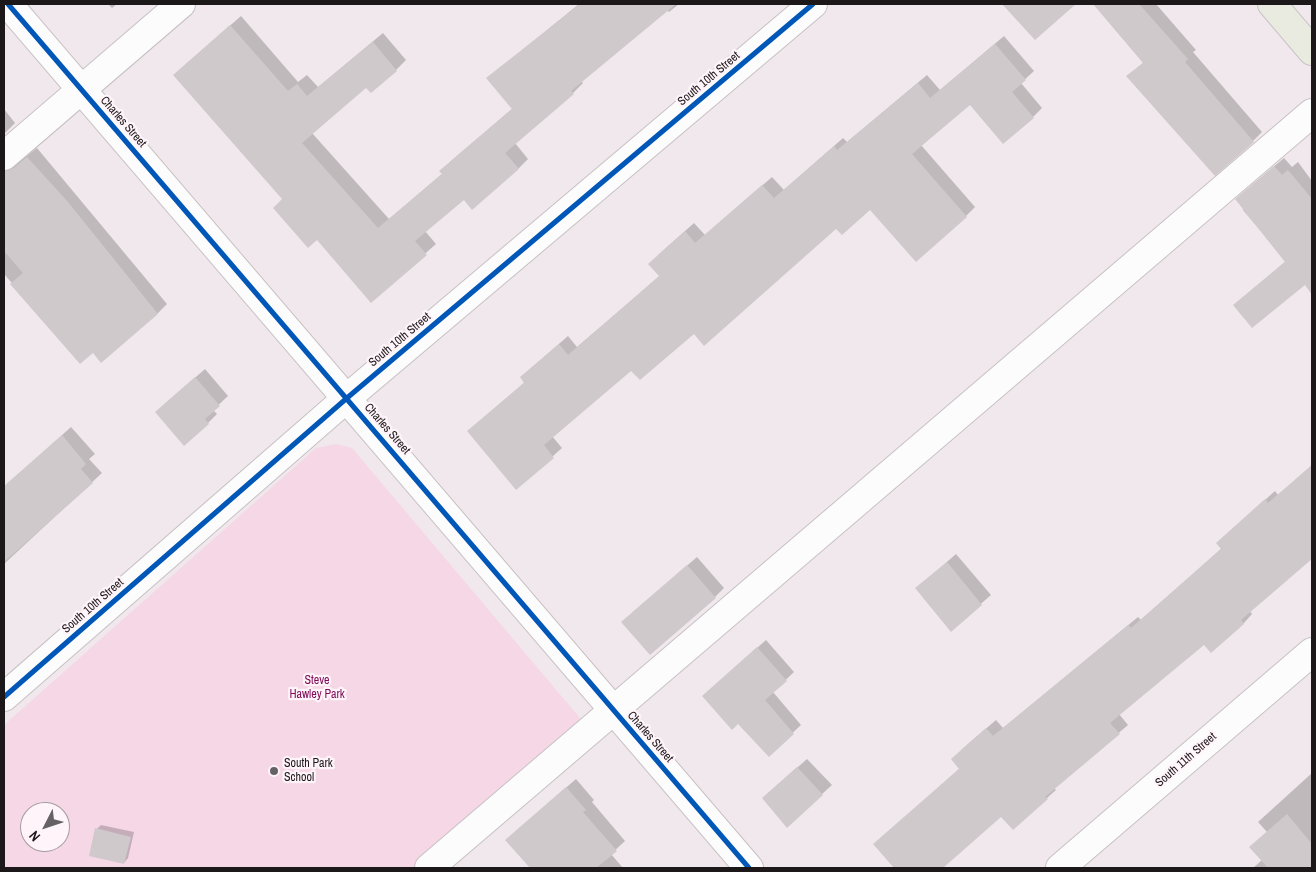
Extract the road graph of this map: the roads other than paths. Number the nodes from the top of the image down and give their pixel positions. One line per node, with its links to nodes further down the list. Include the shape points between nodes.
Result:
1 (8, 4): 6 (street, Charles Street)
2 (181, 4): 6 (street)
3 (812, 4): 9 (street, South 10th Street)
4 (1279, 6): 5 (main road)
5 (1312, 51)
6 (82, 89): 8 (street); 9 (street, Charles Street)
7 (1312, 113): 12 (street)
8 (4, 156)
9 (347, 398): 11 (street, South 10th Street); 12 (street, Charles Street)
10 (1312, 652): 15 (street, South 11th Street)
11 (4, 697)
12 (614, 710): 13 (street); 14 (street, Charles Street)
13 (429, 868)
14 (749, 868)
15 (1060, 868)

